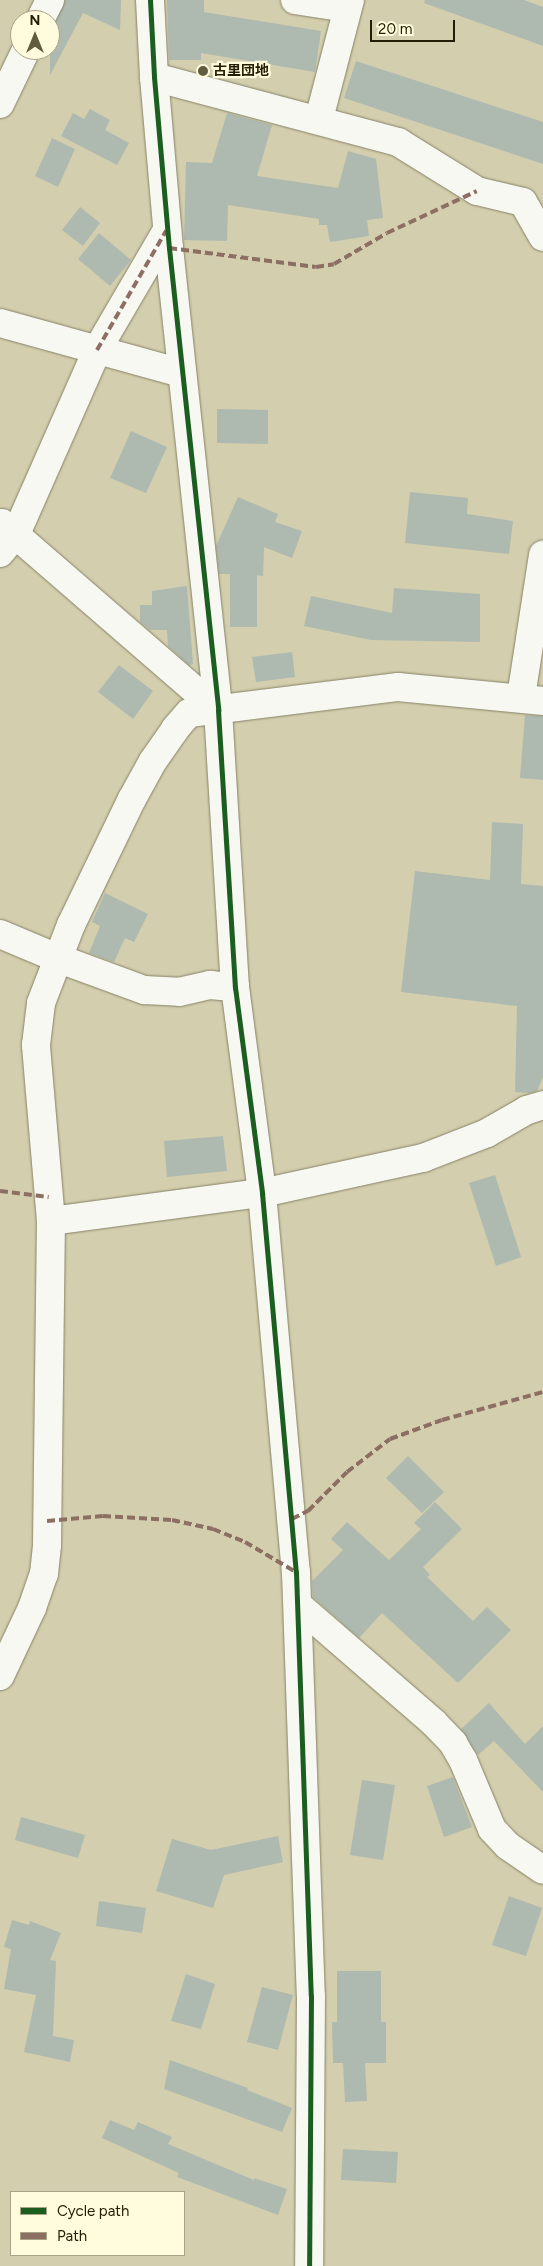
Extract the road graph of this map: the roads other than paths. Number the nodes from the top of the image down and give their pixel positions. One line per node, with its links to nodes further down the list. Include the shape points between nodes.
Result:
1 (150, 0): 5 (street)
2 (295, 0): 3 (street)
3 (349, 4): 7 (street)
4 (21, 60): 6 (street)
5 (154, 77): 7 (street); 8 (street)
6 (0, 104)
7 (319, 119): 9 (street, via 398,142 477,191 523,202)
8 (167, 230): 11 (street); 12 (street)
9 (543, 237)
10 (0, 323): 11 (street)
11 (96, 350): 12 (street); 13 (street)
12 (181, 373): 16 (street)
13 (5, 536): 16 (street)
14 (543, 554): 15 (street)
15 (532, 699): 16 (street, via 398,687)
16 (218, 710): 18 (street, via 189,713 154,761 100,862); 19 (street)
17 (0, 934): 18 (street)
18 (57, 958): 19 (street, via 144,990 179,992 210,985); 22 (street, via 41,1003 36,1045)
19 (235, 987): 21 (street)
20 (543, 1105): 21 (street, via 527,1110 487,1133 423,1158)
21 (262, 1193): 22 (street); 23 (street)
22 (50, 1221): 24 (street, via 45,1564 32,1608)
23 (298, 1604): 25 (street, via 453,1743 492,1829 508,1846); 26 (street, via 311,1996)
24 (0, 1676)
25 (543, 1870)
26 (309, 2266)

